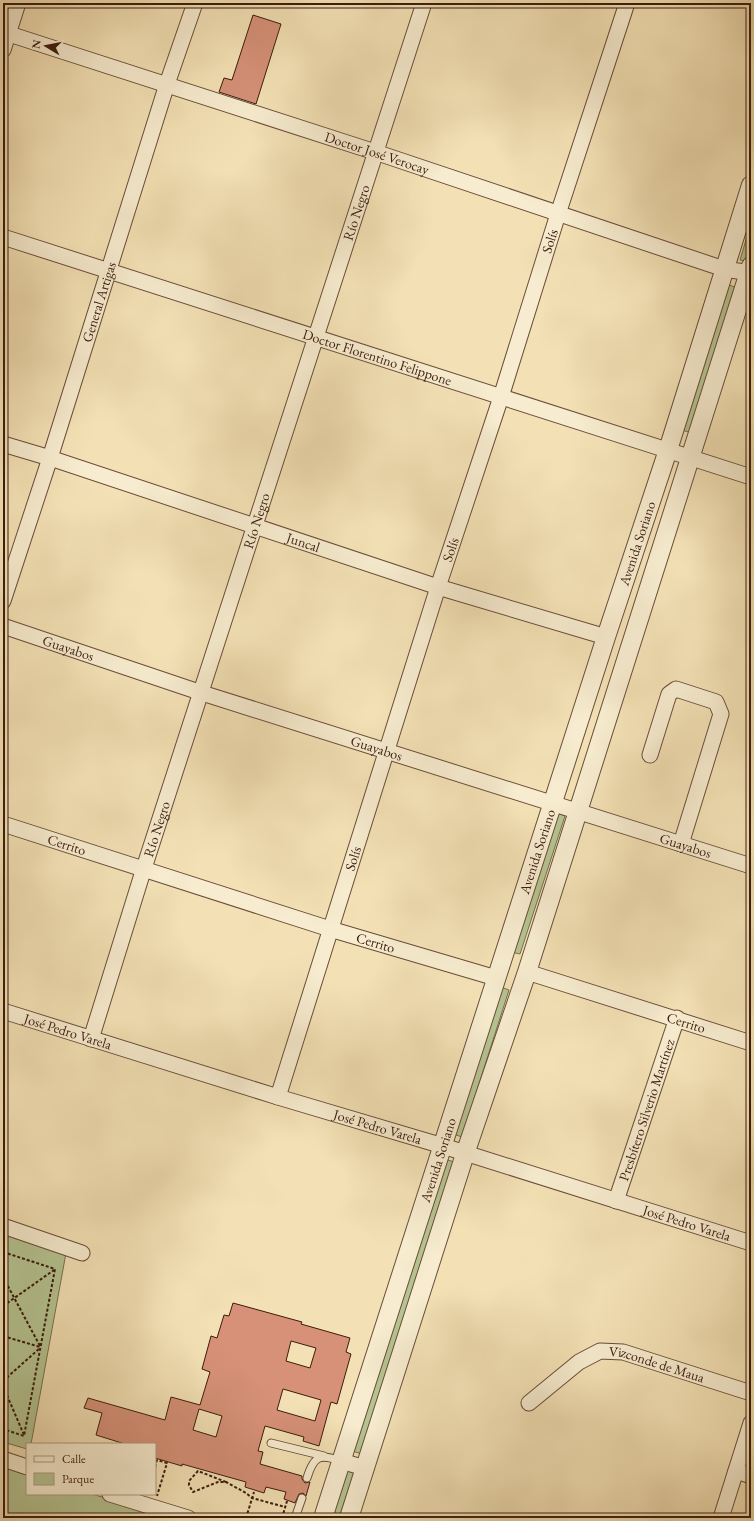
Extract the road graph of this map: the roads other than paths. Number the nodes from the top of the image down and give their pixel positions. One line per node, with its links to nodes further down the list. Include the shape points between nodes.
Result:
1 (18, 3): 5 (street)
2 (195, 3): 7 (street, General Artigas)
3 (424, 3): 8 (street, Río Negro)
4 (627, 3): 10 (street, Solís)
5 (6, 33): 6 (street); 7 (street, Doctor José Verocay)
6 (3, 50)
7 (167, 84): 8 (street, Doctor José Verocay); 14 (street, General Artigas)
8 (375, 152): 10 (street, Doctor José Verocay); 15 (street, Río Negro)
9 (751, 185): 12 (street, Avenida Soriano)
10 (558, 214): 12 (street, Doctor José Verocay); 16 (street, Solís)
11 (3, 237): 14 (street, Doctor Florentino Felippone)
12 (724, 269): 13 (street, Doctor José Verocay); 18 (street, Avenida Soriano)
13 (750, 270): 20 (street, Avenida Soriano)
14 (109, 271): 15 (street, Doctor Florentino Felippone); 19 (street, General Artigas)
15 (316, 337): 16 (street, Doctor Florentino Felippone); 22 (street, Río Negro)
16 (501, 397): 18 (street, Doctor Florentino Felippone); 23 (street, Solís)
17 (3, 444): 19 (street, Juncal)
18 (668, 450): 20 (street, Doctor Florentino Felippone); 26 (street, Avenida Soriano)
19 (50, 458): 22 (street, Juncal); 24 (street, General Artigas)
20 (691, 458): 21 (street, Doctor Florentino Felippone); 31 (street, Avenida Soriano)
21 (751, 477)
22 (255, 526): 23 (street, Juncal); 27 (street, Río Negro)
23 (438, 587): 26 (street, Juncal); 28 (street, Solís)
24 (3, 601)
25 (3, 626): 27 (street, Guayabos)
26 (606, 637): 30 (street, Avenida Soriano)
27 (202, 692): 28 (street, Guayabos); 35 (street, Río Negro)
28 (387, 751): 30 (street, Guayabos); 36 (street, Solís)
29 (650, 755): 33 (street, via 668,694 676,689 716,702 721,714)
30 (552, 802): 31 (street, Guayabos); 38 (street, Avenida Soriano)
31 (578, 810): 33 (street, Guayabos); 37 (street, Avenida Soriano)
32 (3, 824): 35 (street, Cerrito)
33 (681, 844): 34 (street, Guayabos)
34 (751, 866)
35 (144, 868): 36 (street, Cerrito); 41 (street, Río Negro)
36 (330, 929): 38 (street, Cerrito); 43 (street, Solís)
37 (527, 972): 38 (street, Cerrito); 40 (street, Cerrito); 45 (street, Avenida Soriano)
38 (496, 978): 44 (street, Avenida Soriano)
39 (3, 1011): 41 (street, José Pedro Varela)
40 (677, 1018): 42 (street, Cerrito); 46 (street, Presbítero Silverio Martínez)
41 (91, 1039): 43 (street, José Pedro Varela)
42 (751, 1043)
43 (278, 1097): 44 (street, José Pedro Varela)
44 (443, 1146): 45 (street, José Pedro Varela); 56 (street, Avenida Soriano)
45 (465, 1154): 46 (street, José Pedro Varela); 58 (street, Avenida Soriano)
46 (616, 1201): 48 (street, José Pedro Varela)
47 (3, 1226): 49 (street)
48 (751, 1243)
49 (82, 1253)
50 (751, 1393): 51 (street, Vizconde de Maua, via 623,1352 600,1351 579,1362)
51 (529, 1403)
52 (751, 1423): 59 (street)
53 (271, 1443): 54 (lane)
54 (324, 1456): 56 (lane); 61 (lane, via 311,1466)
55 (3, 1459): 57 (street)
56 (341, 1461): 58 (street); 66 (street, Avenida Soriano)
57 (26, 1467)
58 (365, 1468): 67 (street, Avenida Soriano)
59 (736, 1471): 60 (street); 68 (street)
60 (751, 1476)
61 (307, 1478)
62 (116, 1495): 64 (street)
63 (302, 1498): 65 (lane)
64 (188, 1518)
65 (296, 1518)
66 (323, 1518)
67 (348, 1518)
68 (721, 1518)

